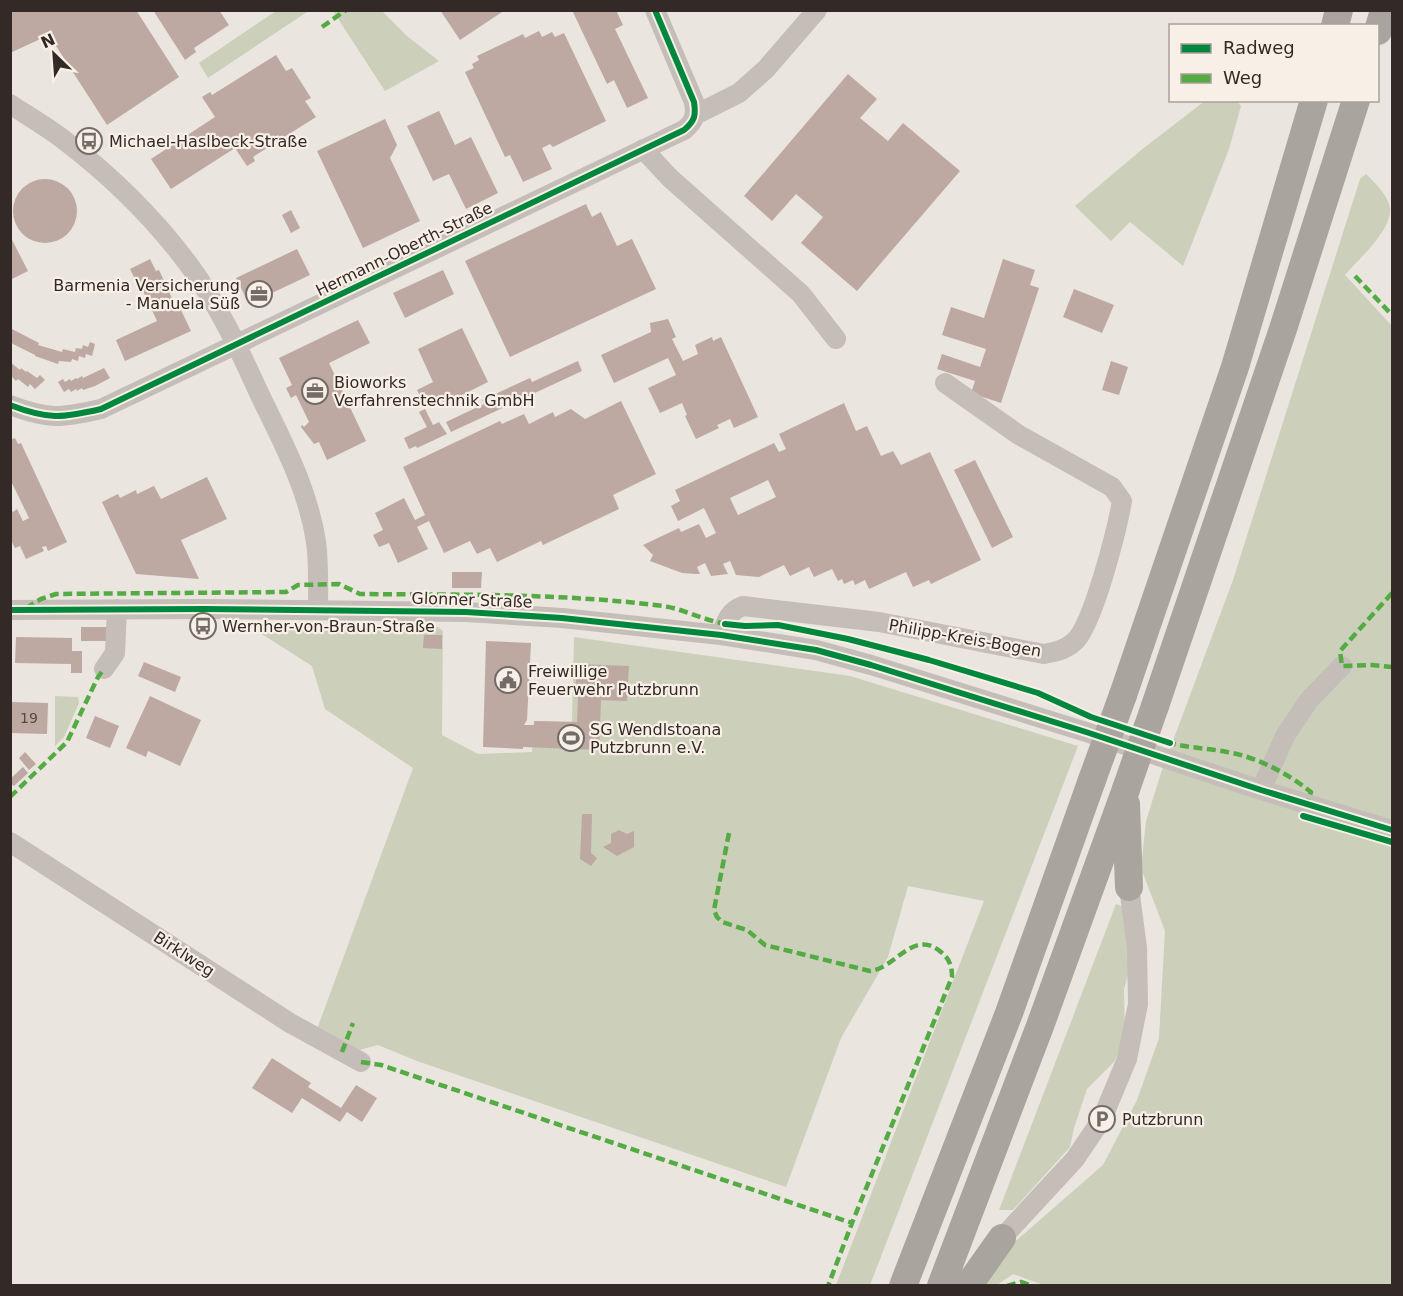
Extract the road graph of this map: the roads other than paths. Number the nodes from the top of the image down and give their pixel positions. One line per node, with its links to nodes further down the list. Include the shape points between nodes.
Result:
1 (655, 10): 8 (street)
2 (817, 10): 8 (street, Hermann-Oberth-Straße, via 766,69 739,93)
3 (1384, 10): 4 (highway)
4 (1379, 25)
5 (1313, 102): 27 (highway, bridge, via 1235,367 1123,695 1009,1012)
6 (1355, 102): 20 (highway, bridge, via 1283,329)
7 (10, 104): 11 (street, via 76,150 156,226 203,286)
8 (696, 115): 9 (street, Hermann-Oberth-Straße, via 684,130)
9 (643, 149): 10 (street, via 670,178 801,294); 11 (street, Hermann-Oberth-Straße)
10 (836, 339)
11 (237, 345): 13 (street, Hermann-Oberth-Straße, via 101,409 69,417 48,416); 16 (street, via 304,495 316,540)
12 (945, 383): 17 (street, Philipp-Kreis-Bogen, via 1018,435 1112,487 1122,501 1117,530 1087,625 1075,642 1044,654 879,622 743,606 729,615)
13 (10, 405)
14 (117, 609): 15 (street, Glonner Straße); 16 (street, Glonner Straße); 19 (street, via 115,653)
15 (10, 610)
16 (318, 610): 17 (street, Glonner Straße, via 466,612)
17 (721, 635): 21 (street, Glonner Straße, via 816,650 926,681)
18 (1342, 666): 21 (street, via 1309,700 1285,736)
19 (104, 669)
20 (1126, 789): 24 (highway); 28 (highway)
21 (1261, 790): 22 (street)
22 (1392, 831)
23 (10, 842): 25 (street, Birklweg, via 290,1023)
24 (1129, 887): 26 (street, via 1137,948 1138,1004 1128,1059 1102,1119 1075,1159)
25 (361, 1062)
26 (1002, 1238): 29 (highway)
27 (903, 1286)
28 (941, 1286)
29 (968, 1286)

